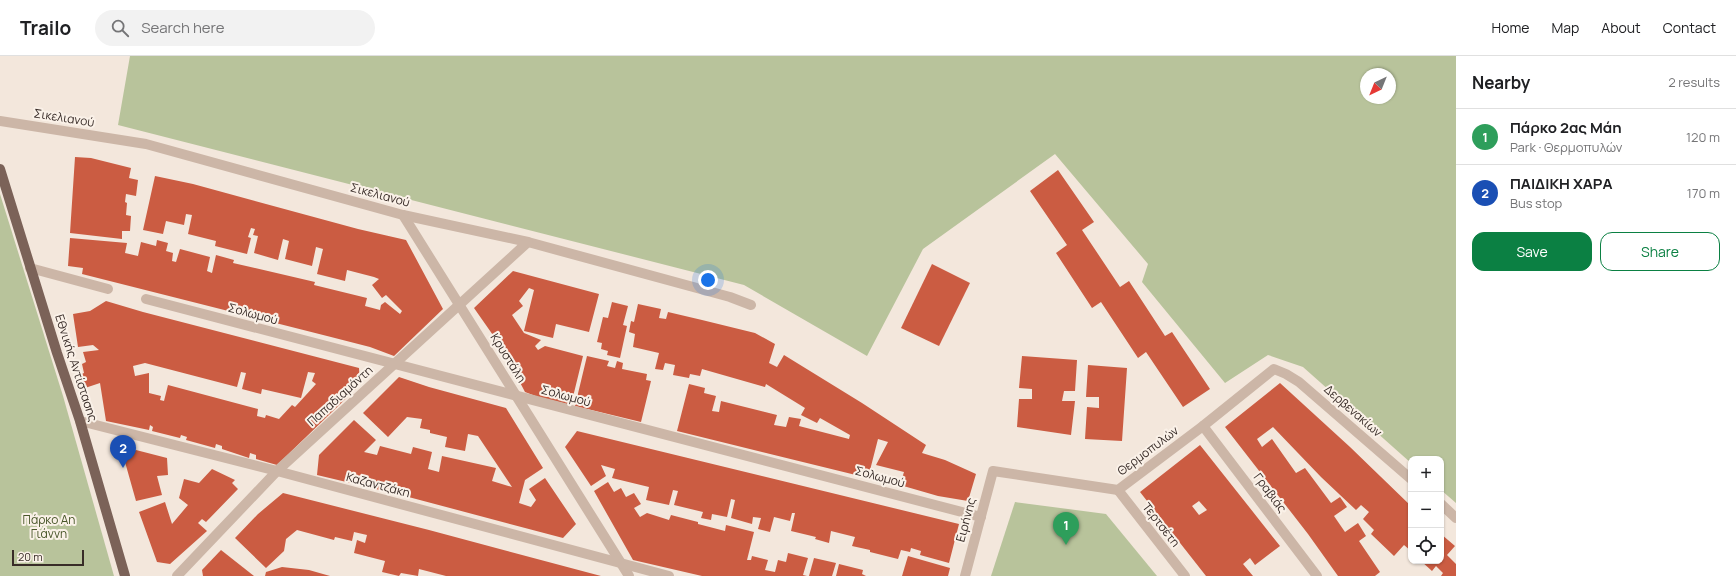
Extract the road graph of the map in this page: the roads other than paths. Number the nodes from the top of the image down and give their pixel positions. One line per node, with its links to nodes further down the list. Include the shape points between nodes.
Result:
1 (0, 121): 3 (street, Σικελιανού, via 146,144)
2 (0, 169): 5 (main road, Εθνικής Αντίστασης)
3 (403, 215): 4 (street, Σικελιανού); 8 (street, Κρυστάλη)
4 (528, 242): 8 (street, Παπαδιαμάντη); 9 (street, Σικελιανού)
5 (30, 268): 6 (street); 13 (main road, Εθνικής Αντίστασης)
6 (108, 289)
7 (146, 299): 10 (street, Σολωμού)
8 (459, 305): 10 (street, Παπαδιαμάντη); 12 (street, Κρυστάλη)
9 (751, 305)
10 (394, 364): 12 (street, Σολωμού); 15 (street, Παπαδιαμάντη)
11 (1274, 370): 14 (street, Θερμοπυλών); 17 (street, Δερβενακίων, via 1299,382)
12 (517, 397): 20 (street, Σολωμού); 22 (street, Κρυστάλη)
13 (80, 421): 15 (street, Καζαντζάκη); 23 (main road, Εθνικής Αντίστασης)
14 (1203, 426): 18 (street, Θερμοπυλών); 29 (street, Γραβιάς)
15 (277, 471): 22 (street, Καζαντζάκη); 24 (street, Παπαδιαμάντη)
16 (993, 471): 18 (street, Θερμοπυλών); 20 (street, Ειρήνης)
17 (1408, 476)
18 (1118, 490): 28 (street, Τερτσέτη)
19 (1444, 507): 21 (street)
20 (981, 517): 27 (street, Ειρήνης)
21 (1456, 518)
22 (621, 563): 25 (street, Κρυστάλη); 26 (street, Καζαντζάκη)
23 (125, 576)
24 (177, 576)
25 (629, 576)
26 (669, 576)
27 (965, 576)
28 (1185, 576)
29 (1317, 576)

